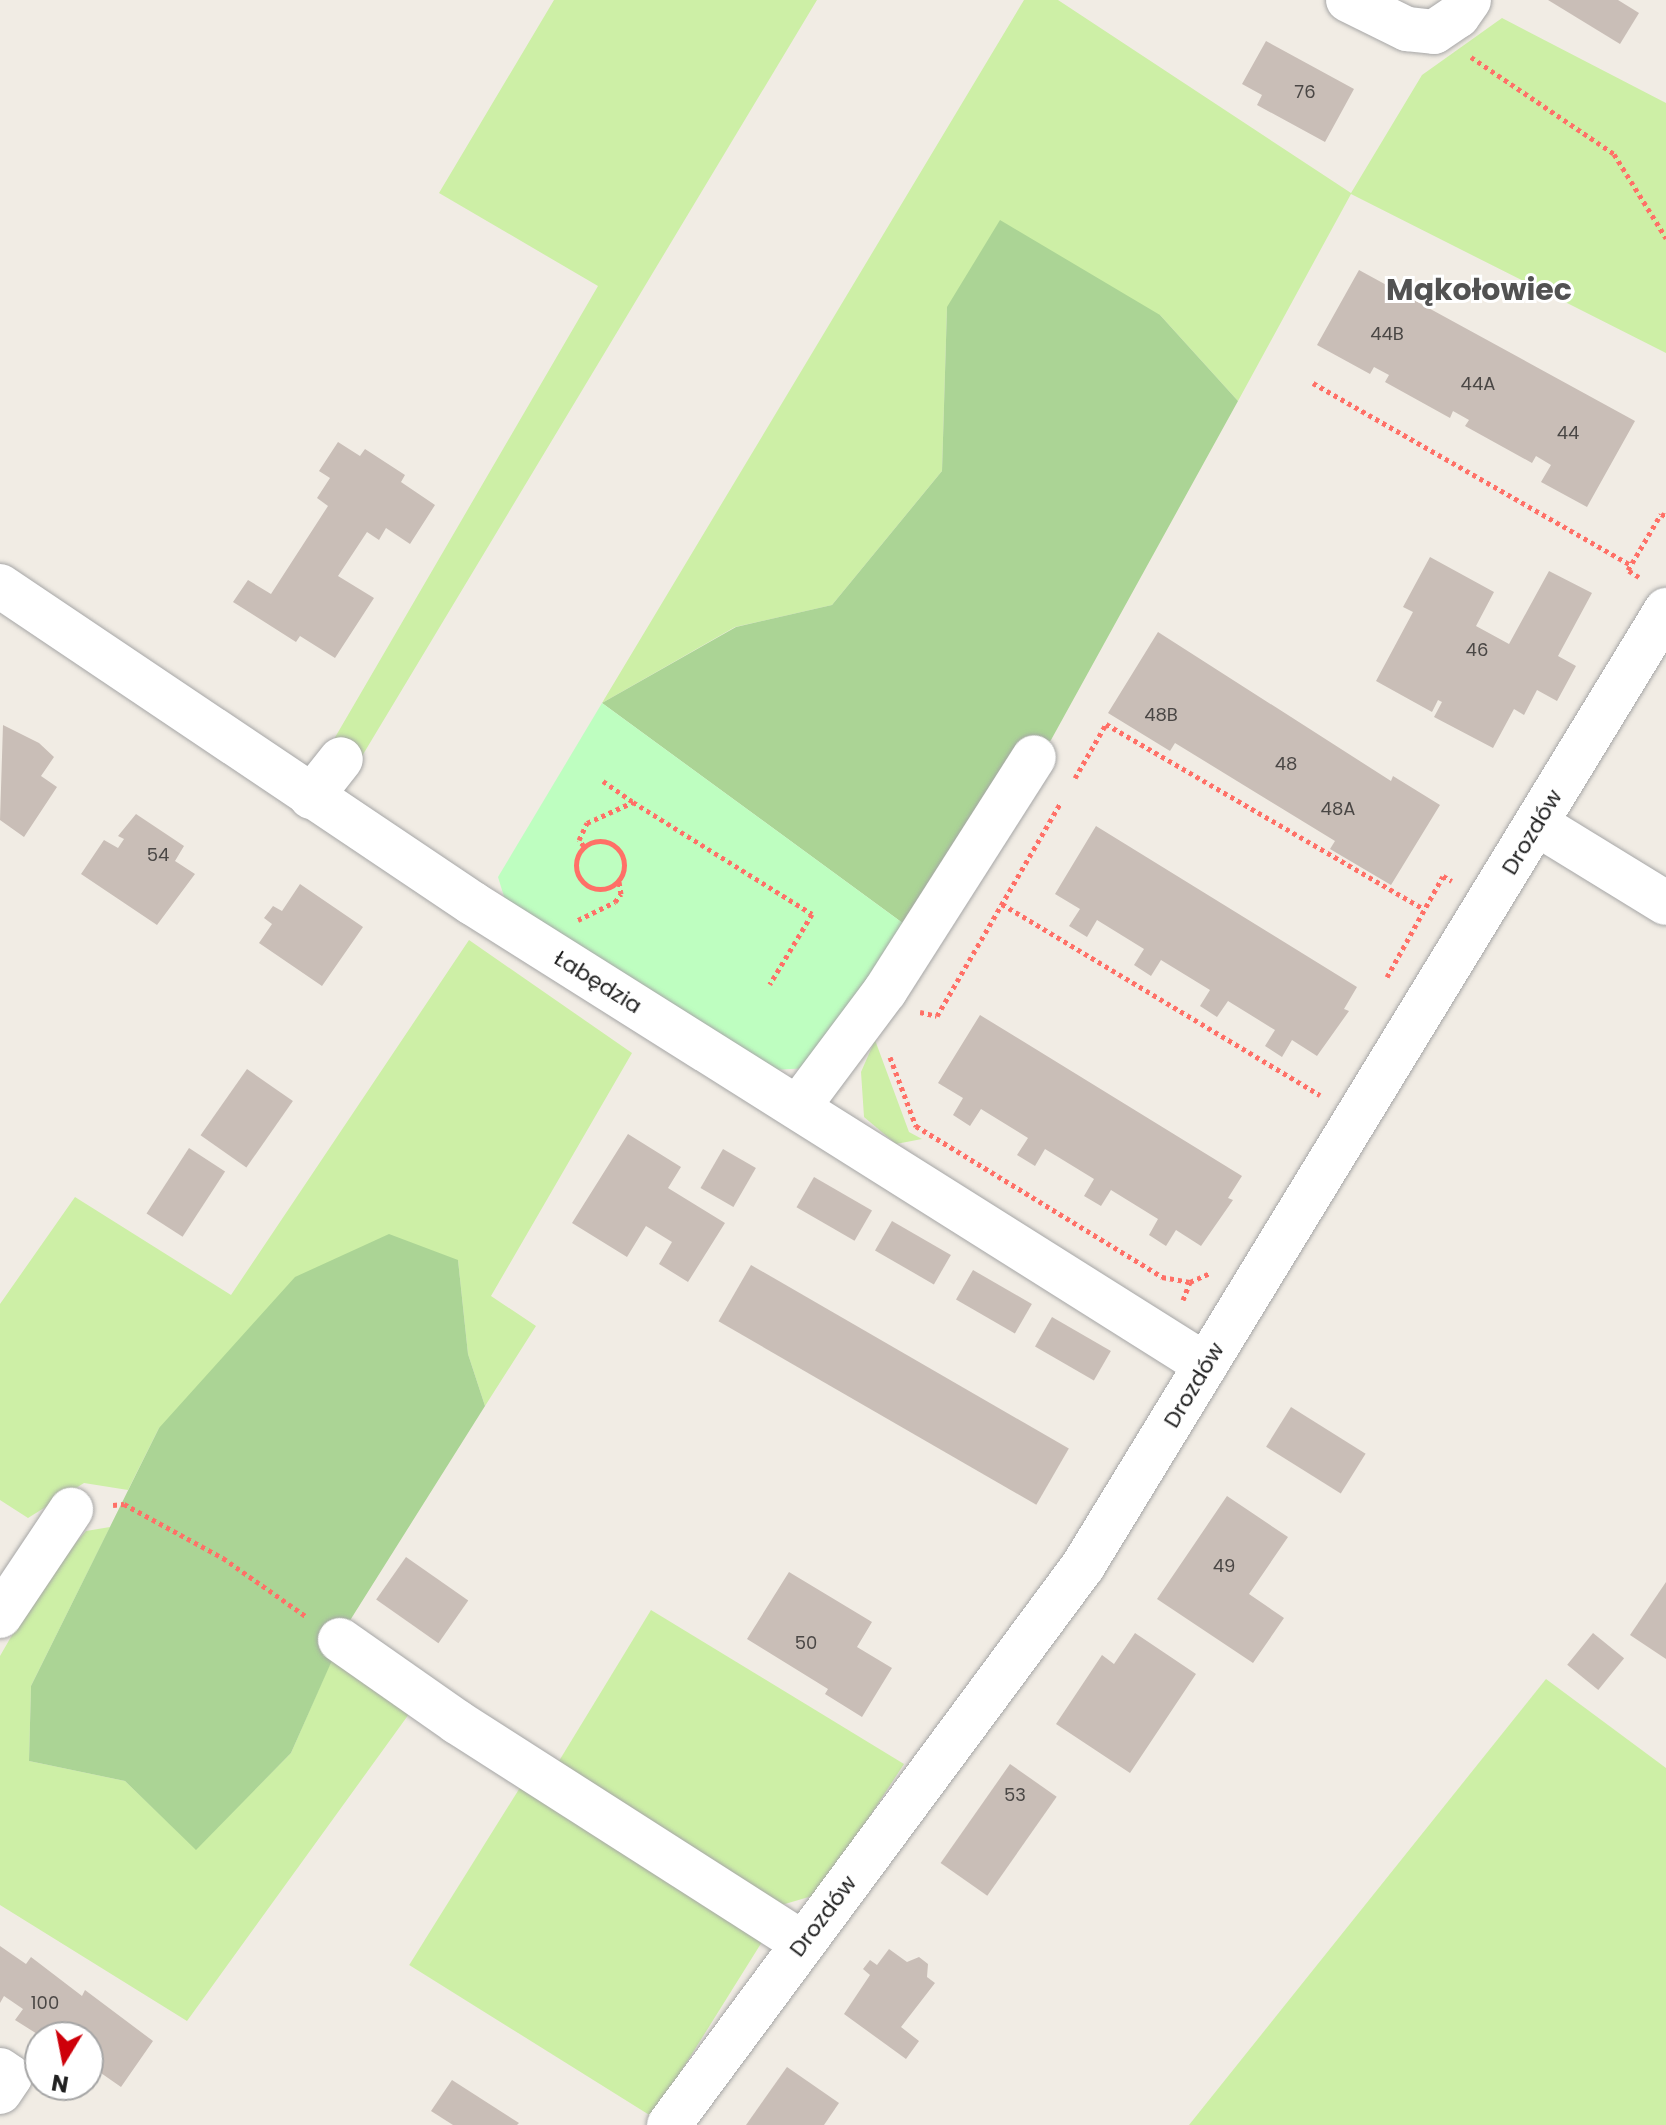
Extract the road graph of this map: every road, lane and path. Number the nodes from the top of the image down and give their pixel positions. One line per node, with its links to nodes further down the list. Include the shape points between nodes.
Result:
1 (1348, 0): 3 (street, via 1407,29)
2 (1469, 0): 3 (street, via 1458,16)
3 (1434, 32): 4 (path, via 1614,154)
4 (1666, 238)
5 (1313, 383): 6 (path)
6 (1631, 565)
7 (0, 586): 12 (street, Łabędzia)
8 (1666, 610): 14 (street, Drozdów)
9 (1034, 757): 25 (street, via 885,991)
10 (341, 759): 12 (street)
11 (603, 781): 13 (path)
12 (311, 797): 20 (street, Łabędzia)
13 (633, 802): 15 (path, via 587,823 579,840); 21 (path, via 812,914)
14 (1537, 824): 17 (street); 27 (street, Drozdów)
15 (584, 846): 16 (path, via 600,841 615,846 625,866); 16 (path, via 576,869 583,883 598,890)
16 (619, 880): 20 (path, via 621,894 615,902)
17 (1666, 903)
18 (1002, 904): 19 (path, via 1106,724); 22 (path, via 937,1016); 24 (path)
19 (1424, 909)
20 (534, 942): 25 (street, Łabędzia)
21 (770, 984)
22 (915, 1011)
23 (885, 1042): 26 (path, via 916,1126 1162,1277)
24 (1320, 1095)
25 (799, 1106): 27 (street, Łabędzia)
26 (1190, 1282)
27 (1206, 1365): 31 (street, Drozdów, via 1083,1566)
28 (71, 1510): 29 (street); 30 (path, via 124,1504 223,1558)
29 (0, 1616)
30 (340, 1640): 31 (street, via 457,1722)
31 (802, 1943): 34 (street, Drozdów)
32 (0, 2070): 33 (street, via 10,2077)
33 (0, 2092)
34 (669, 2125)

